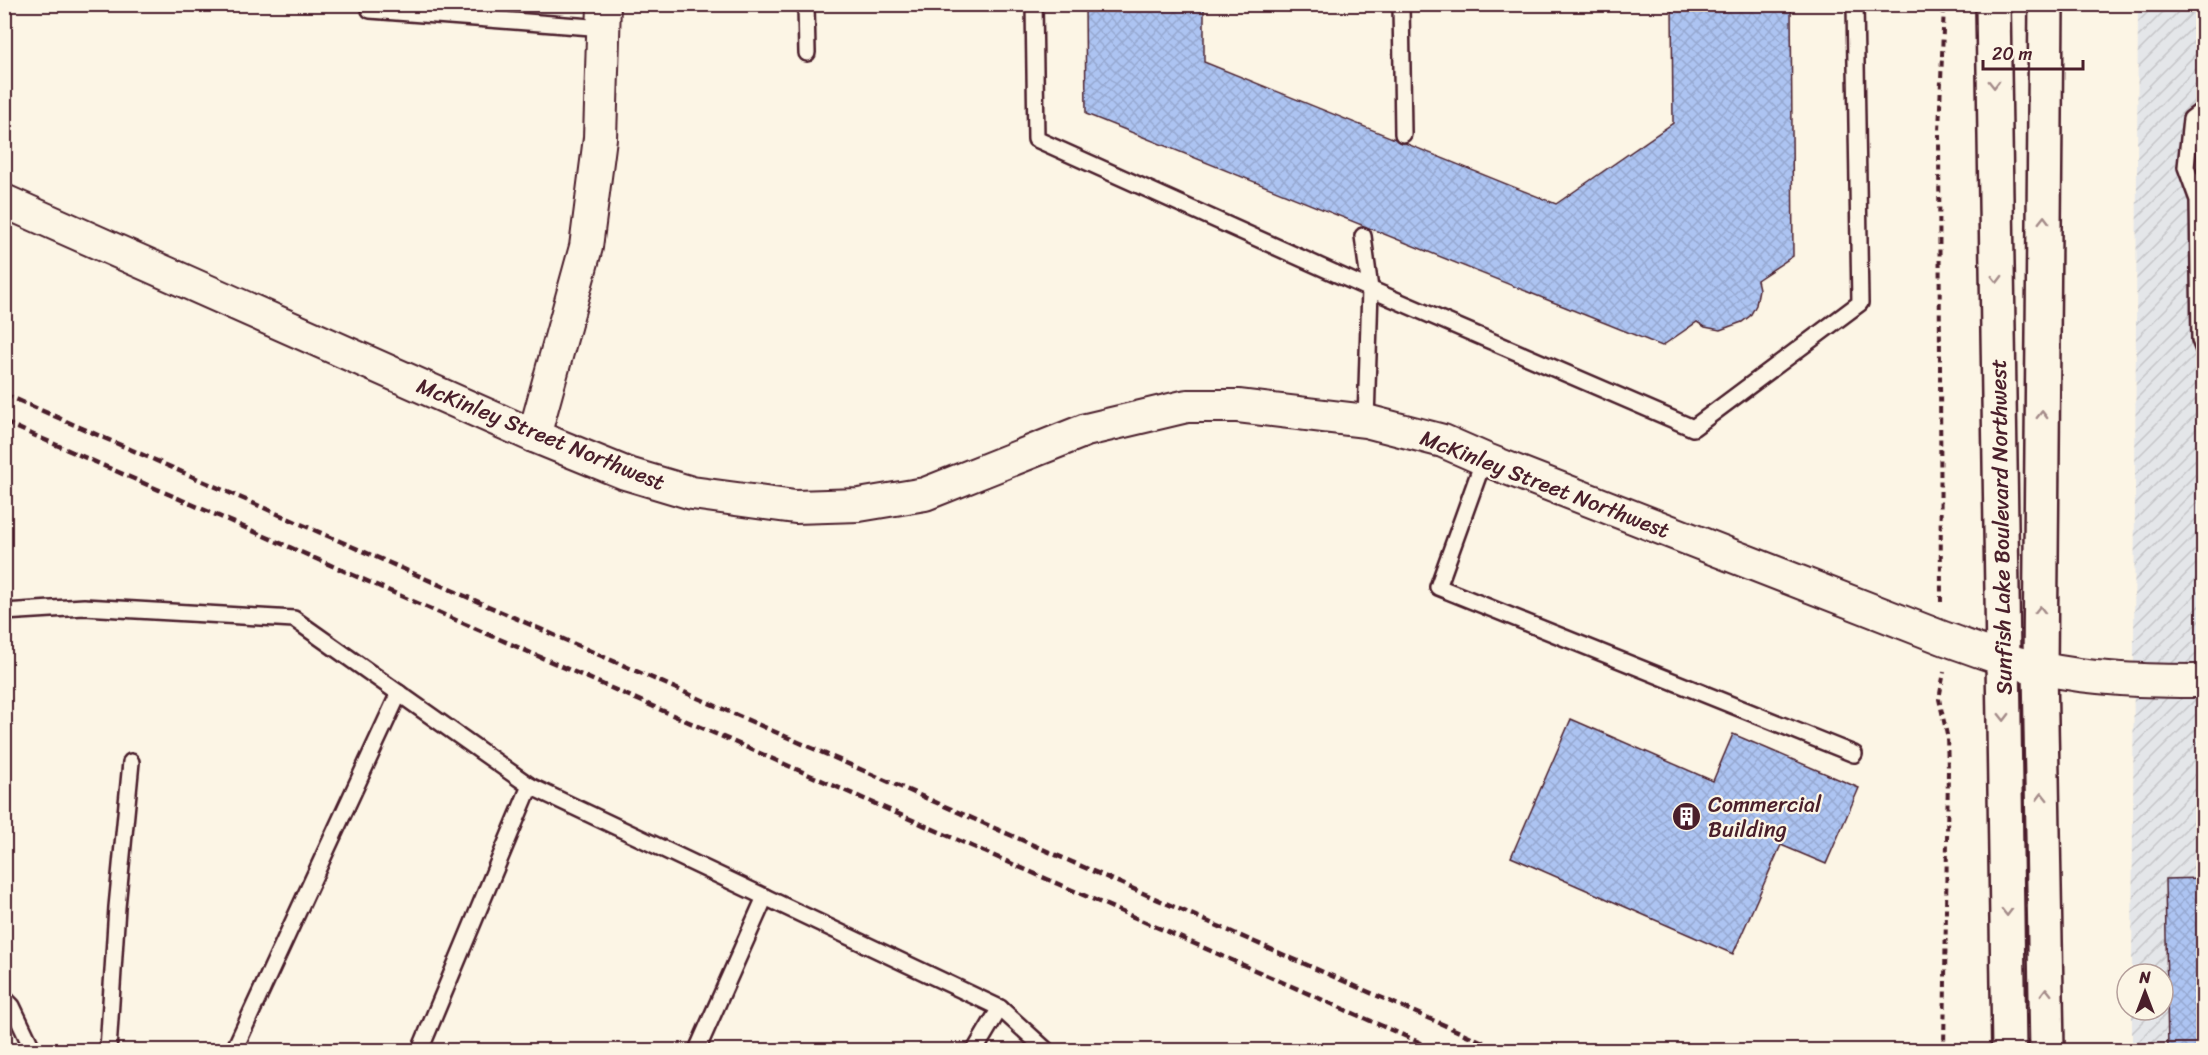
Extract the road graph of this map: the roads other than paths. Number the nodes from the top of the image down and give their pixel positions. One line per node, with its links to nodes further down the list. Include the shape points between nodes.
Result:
1 (370, 4): 8 (lane, via 370,10)
2 (806, 4): 9 (lane)
3 (1034, 4): 15 (lane, via 1036,139)
4 (1401, 4): 11 (lane)
5 (1855, 4): 15 (lane, via 1860,303 1693,428)
6 (1993, 4): 21 (street, Sunfish Lake Boulevard Northwest, one-way to 21)
7 (2046, 4): 22 (street, Sunfish Lake Boulevard Northwest, one-way to 7)
8 (604, 16): 18 (street, via 600,138 586,247)
9 (807, 53)
10 (2204, 109): 12 (lane, via 2191,119 2186,167)
11 (1403, 134)
12 (2201, 200): 16 (lane, via 2200,340)
13 (4, 201): 18 (street, McKinley Street Northwest)
14 (1363, 236): 15 (lane)
15 (1370, 289): 17 (lane)
16 (2204, 350)
17 (1366, 421): 18 (street, McKinley Street Northwest, via 1238,406 1187,406 1086,430 925,494 859,505 795,507 692,493 625,473); 19 (street, McKinley Street Northwest, via 1443,441)
18 (534, 436)
19 (1484, 459): 21 (street, McKinley Street Northwest); 25 (lane, via 1438,586)
20 (4, 612): 24 (lane, via 84,607 294,619)
21 (2003, 659): 22 (street, McKinley Street Northwest); 38 (street, Sunfish Lake Boulevard Northwest, one-way to 38)
22 (2040, 669): 23 (street, McKinley Street Northwest, via 2140,681); 39 (street, Sunfish Lake Boulevard Northwest, one-way to 22)
23 (2204, 681)
24 (399, 693): 27 (lane); 33 (lane)
25 (1854, 754)
26 (131, 762): 32 (lane)
27 (530, 786): 28 (lane); 34 (lane)
28 (765, 897): 30 (lane); 35 (lane)
29 (4, 998): 31 (lane, via 12,1006)
30 (1000, 1008): 36 (lane); 37 (lane)
31 (33, 1050)
32 (108, 1050)
33 (234, 1050)
34 (420, 1050)
35 (697, 1050)
36 (975, 1050)
37 (1046, 1050)
38 (2009, 1050)
39 (2047, 1050)

